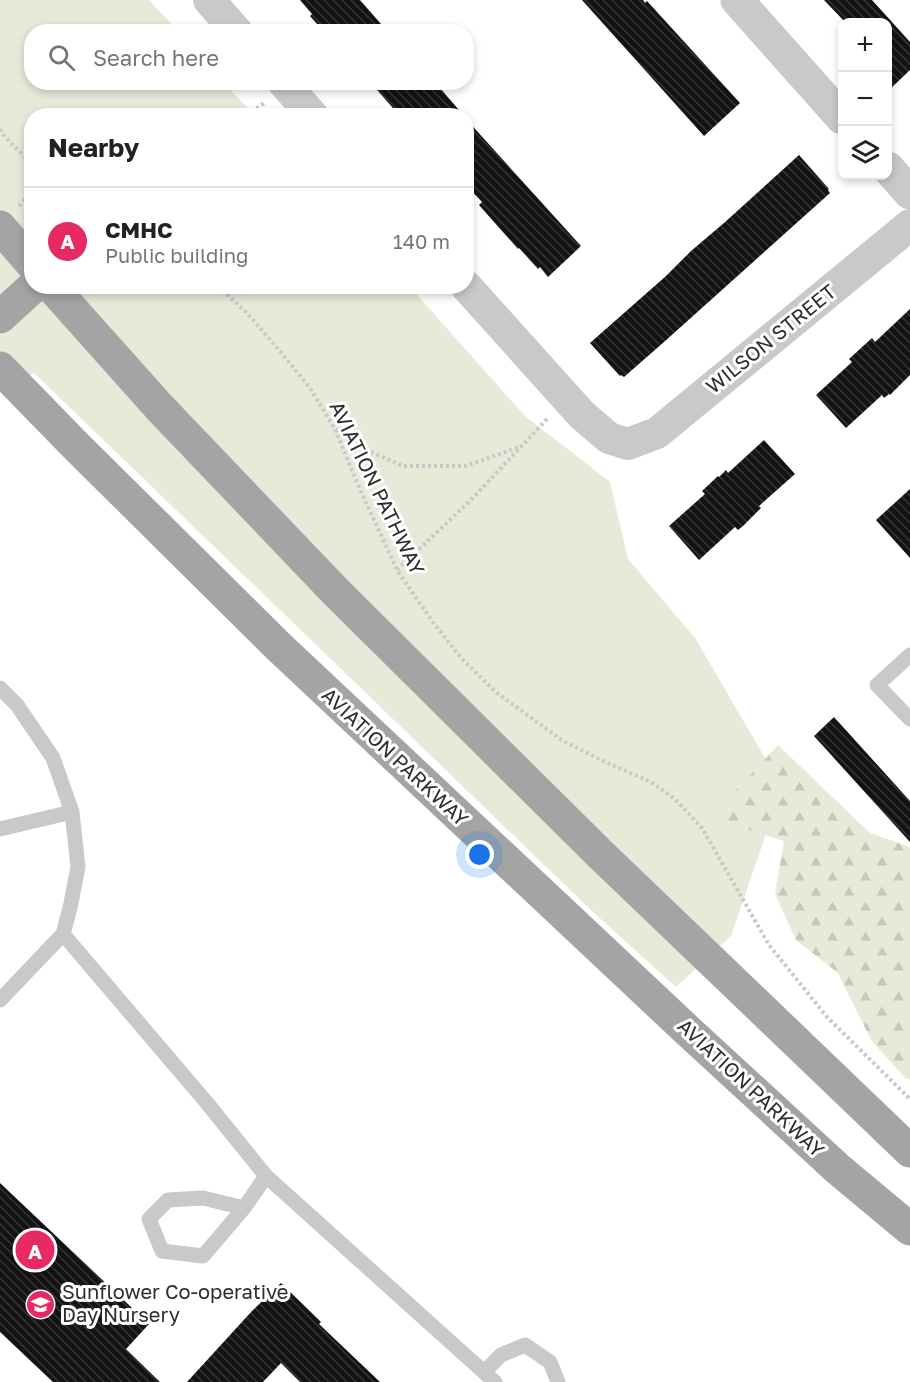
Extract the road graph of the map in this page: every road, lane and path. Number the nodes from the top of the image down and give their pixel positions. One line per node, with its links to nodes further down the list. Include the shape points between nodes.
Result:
1 (209, 0): 3 (street)
2 (737, 0): 6 (street)
3 (230, 24)
4 (290, 90): 5 (street)
5 (305, 108)
6 (838, 112)
7 (0, 129): 8 (path)
8 (24, 156)
9 (892, 173): 10 (street)
10 (910, 193)
11 (24, 200): 12 (path)
12 (7, 220): 14 (main road)
13 (910, 225): 21 (street, WILSON STREET, via 657,433 628,444 609,438)
14 (24, 250)
15 (25, 294): 19 (main road)
16 (58, 294): 33 (main road, via 160,408 335,591 599,853)
17 (227, 294): 22 (path, AVIATION PATHWAY, via 310,388)
18 (473, 294): 21 (street)
19 (0, 317)
20 (0, 368): 36 (main road, AVIATION PARKWAY, via 213,583 407,769 821,1153)
21 (567, 398): 23 (path)
22 (336, 429): 23 (path, via 362,448 403,465 466,466); 24 (path, AVIATION PATHWAY)
23 (520, 447): 24 (path)
24 (397, 570): 32 (path, AVIATION PATHWAY, via 446,640 497,693 563,741 651,783 690,814 702,828 769,945 827,1017)
25 (910, 655): 27 (lane, via 877,685)
26 (0, 688): 28 (lane, via 17,705 53,758)
27 (910, 719)
28 (72, 812): 29 (lane); 30 (lane, via 78,867)
29 (0, 829)
30 (63, 934): 31 (lane); 34 (lane)
31 (0, 1000)
32 (910, 1099)
33 (910, 1151)
34 (266, 1176): 35 (lane); 37 (lane)
35 (244, 1208): 35 (lane, via 203,1256 162,1251 149,1219 168,1200 203,1198)
36 (910, 1229)
37 (490, 1377): 38 (lane, via 501,1354 525,1345 550,1362)
38 (558, 1382)

